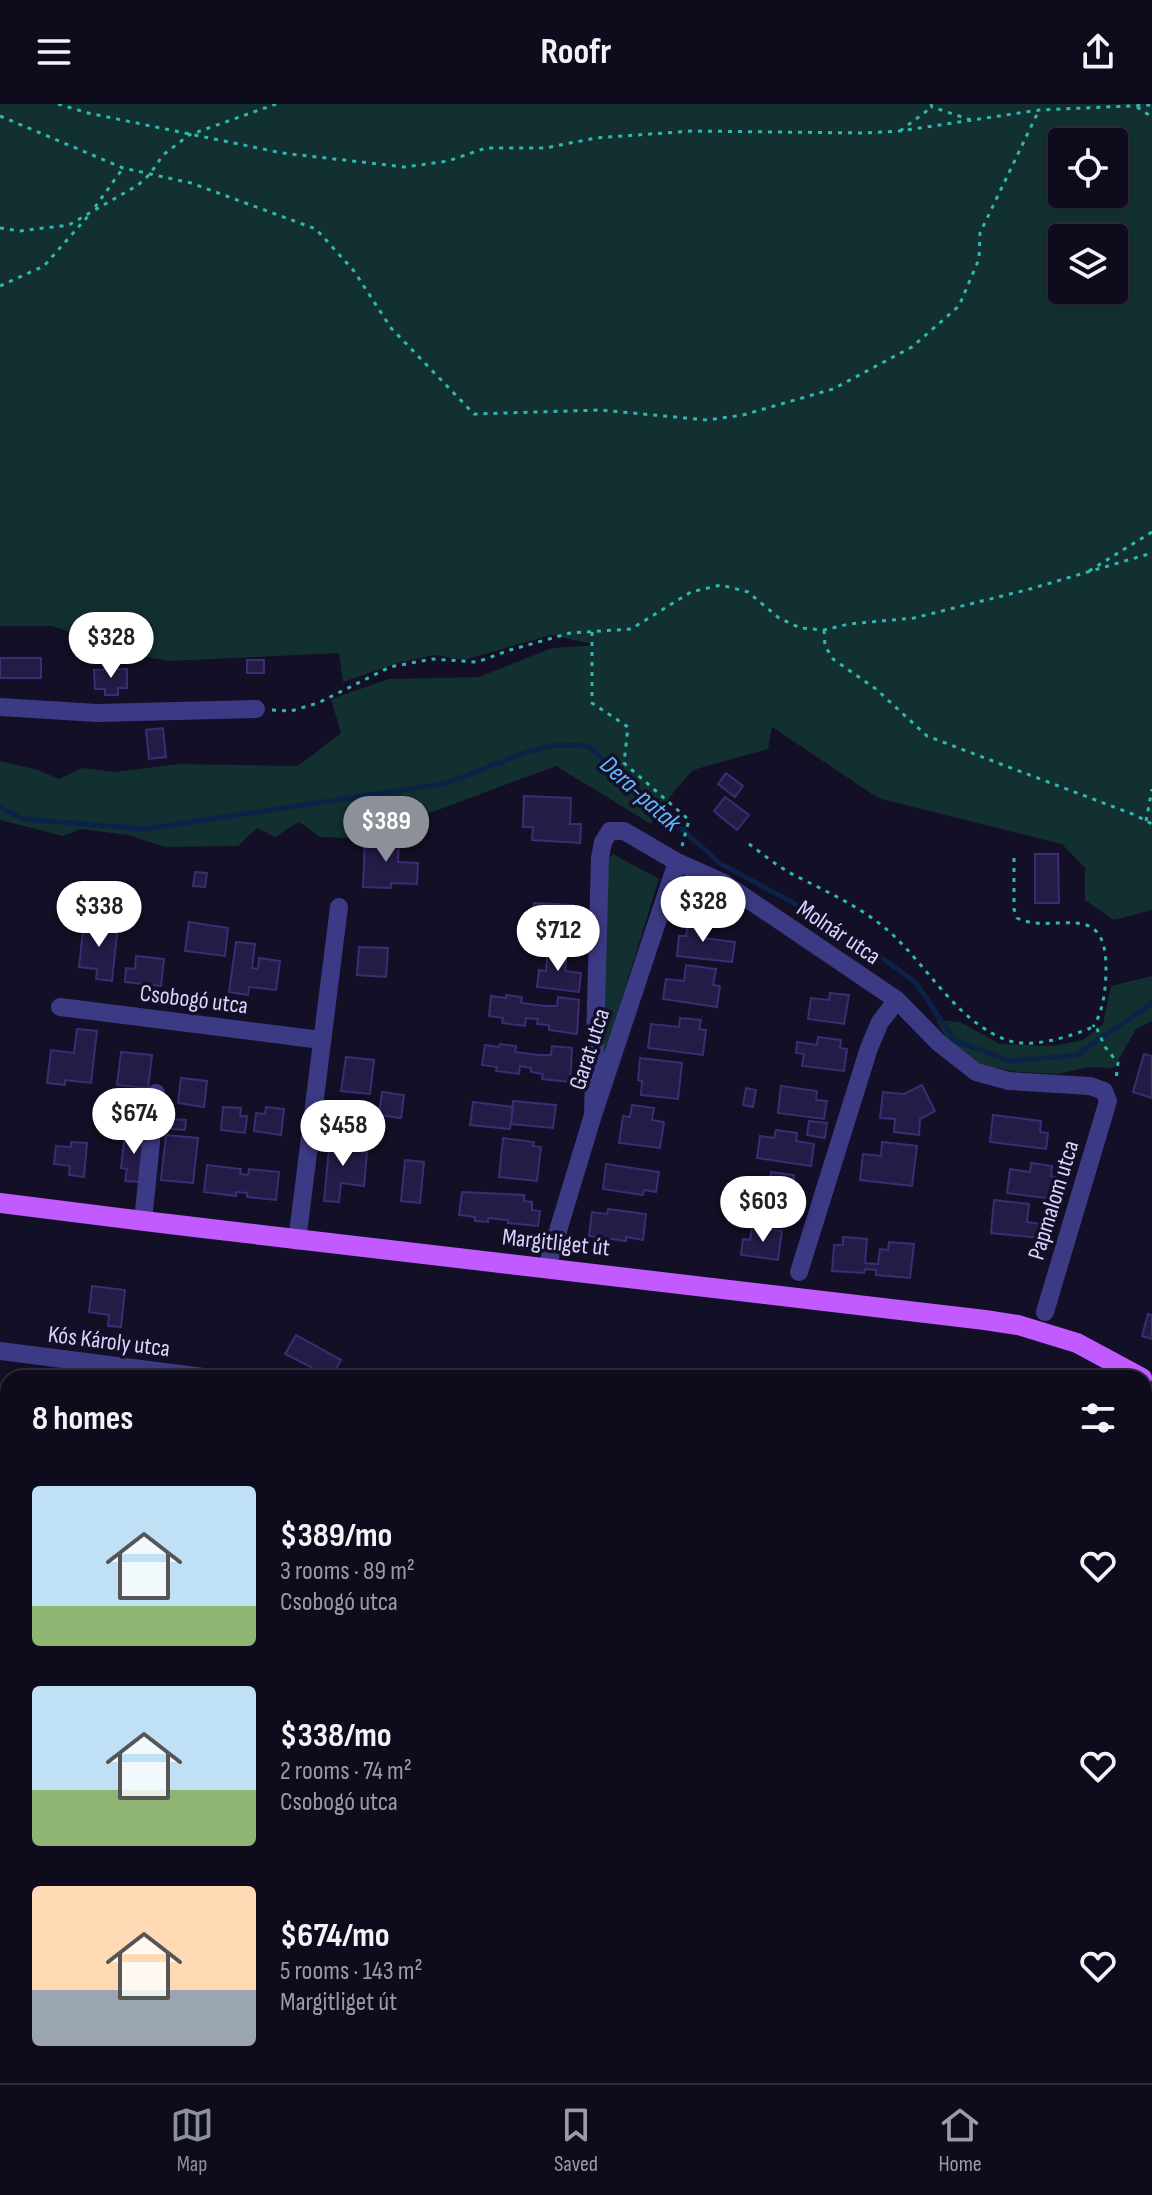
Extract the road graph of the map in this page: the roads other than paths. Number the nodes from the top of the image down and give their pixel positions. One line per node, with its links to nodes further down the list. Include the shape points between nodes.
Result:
1 (0, 707): 2 (street, via 97,713)
2 (256, 709)
3 (678, 857): 4 (street, Molnár utca, via 624,831 610,831); 6 (street, Molnár utca); 11 (street, Garat utca)
4 (600, 858): 11 (street, Garat utca)
5 (339, 907): 8 (street)
6 (897, 1000): 10 (street, Molnár utca, via 976,1072 1009,1081 1090,1086 1104,1091); 16 (street, via 869,1048)
7 (60, 1007): 8 (street, Csobogó utca)
8 (321, 1040): 14 (street)
9 (156, 1093): 13 (street)
10 (1108, 1101): 17 (street, Papmalom utca)
11 (593, 1115): 15 (street, Garat utca)
12 (1, 1209): 13 (main road, Margitliget út)
13 (143, 1221): 14 (main road, Margitliget út)
14 (297, 1241): 15 (main road, Margitliget út)
15 (547, 1267): 20 (main road, Margitliget út, via 996,1321 1077,1343)
16 (799, 1272)
17 (1045, 1312)
18 (0, 1351): 19 (street, Kós Károly utca)
19 (148, 1370)
20 (1128, 1370)

